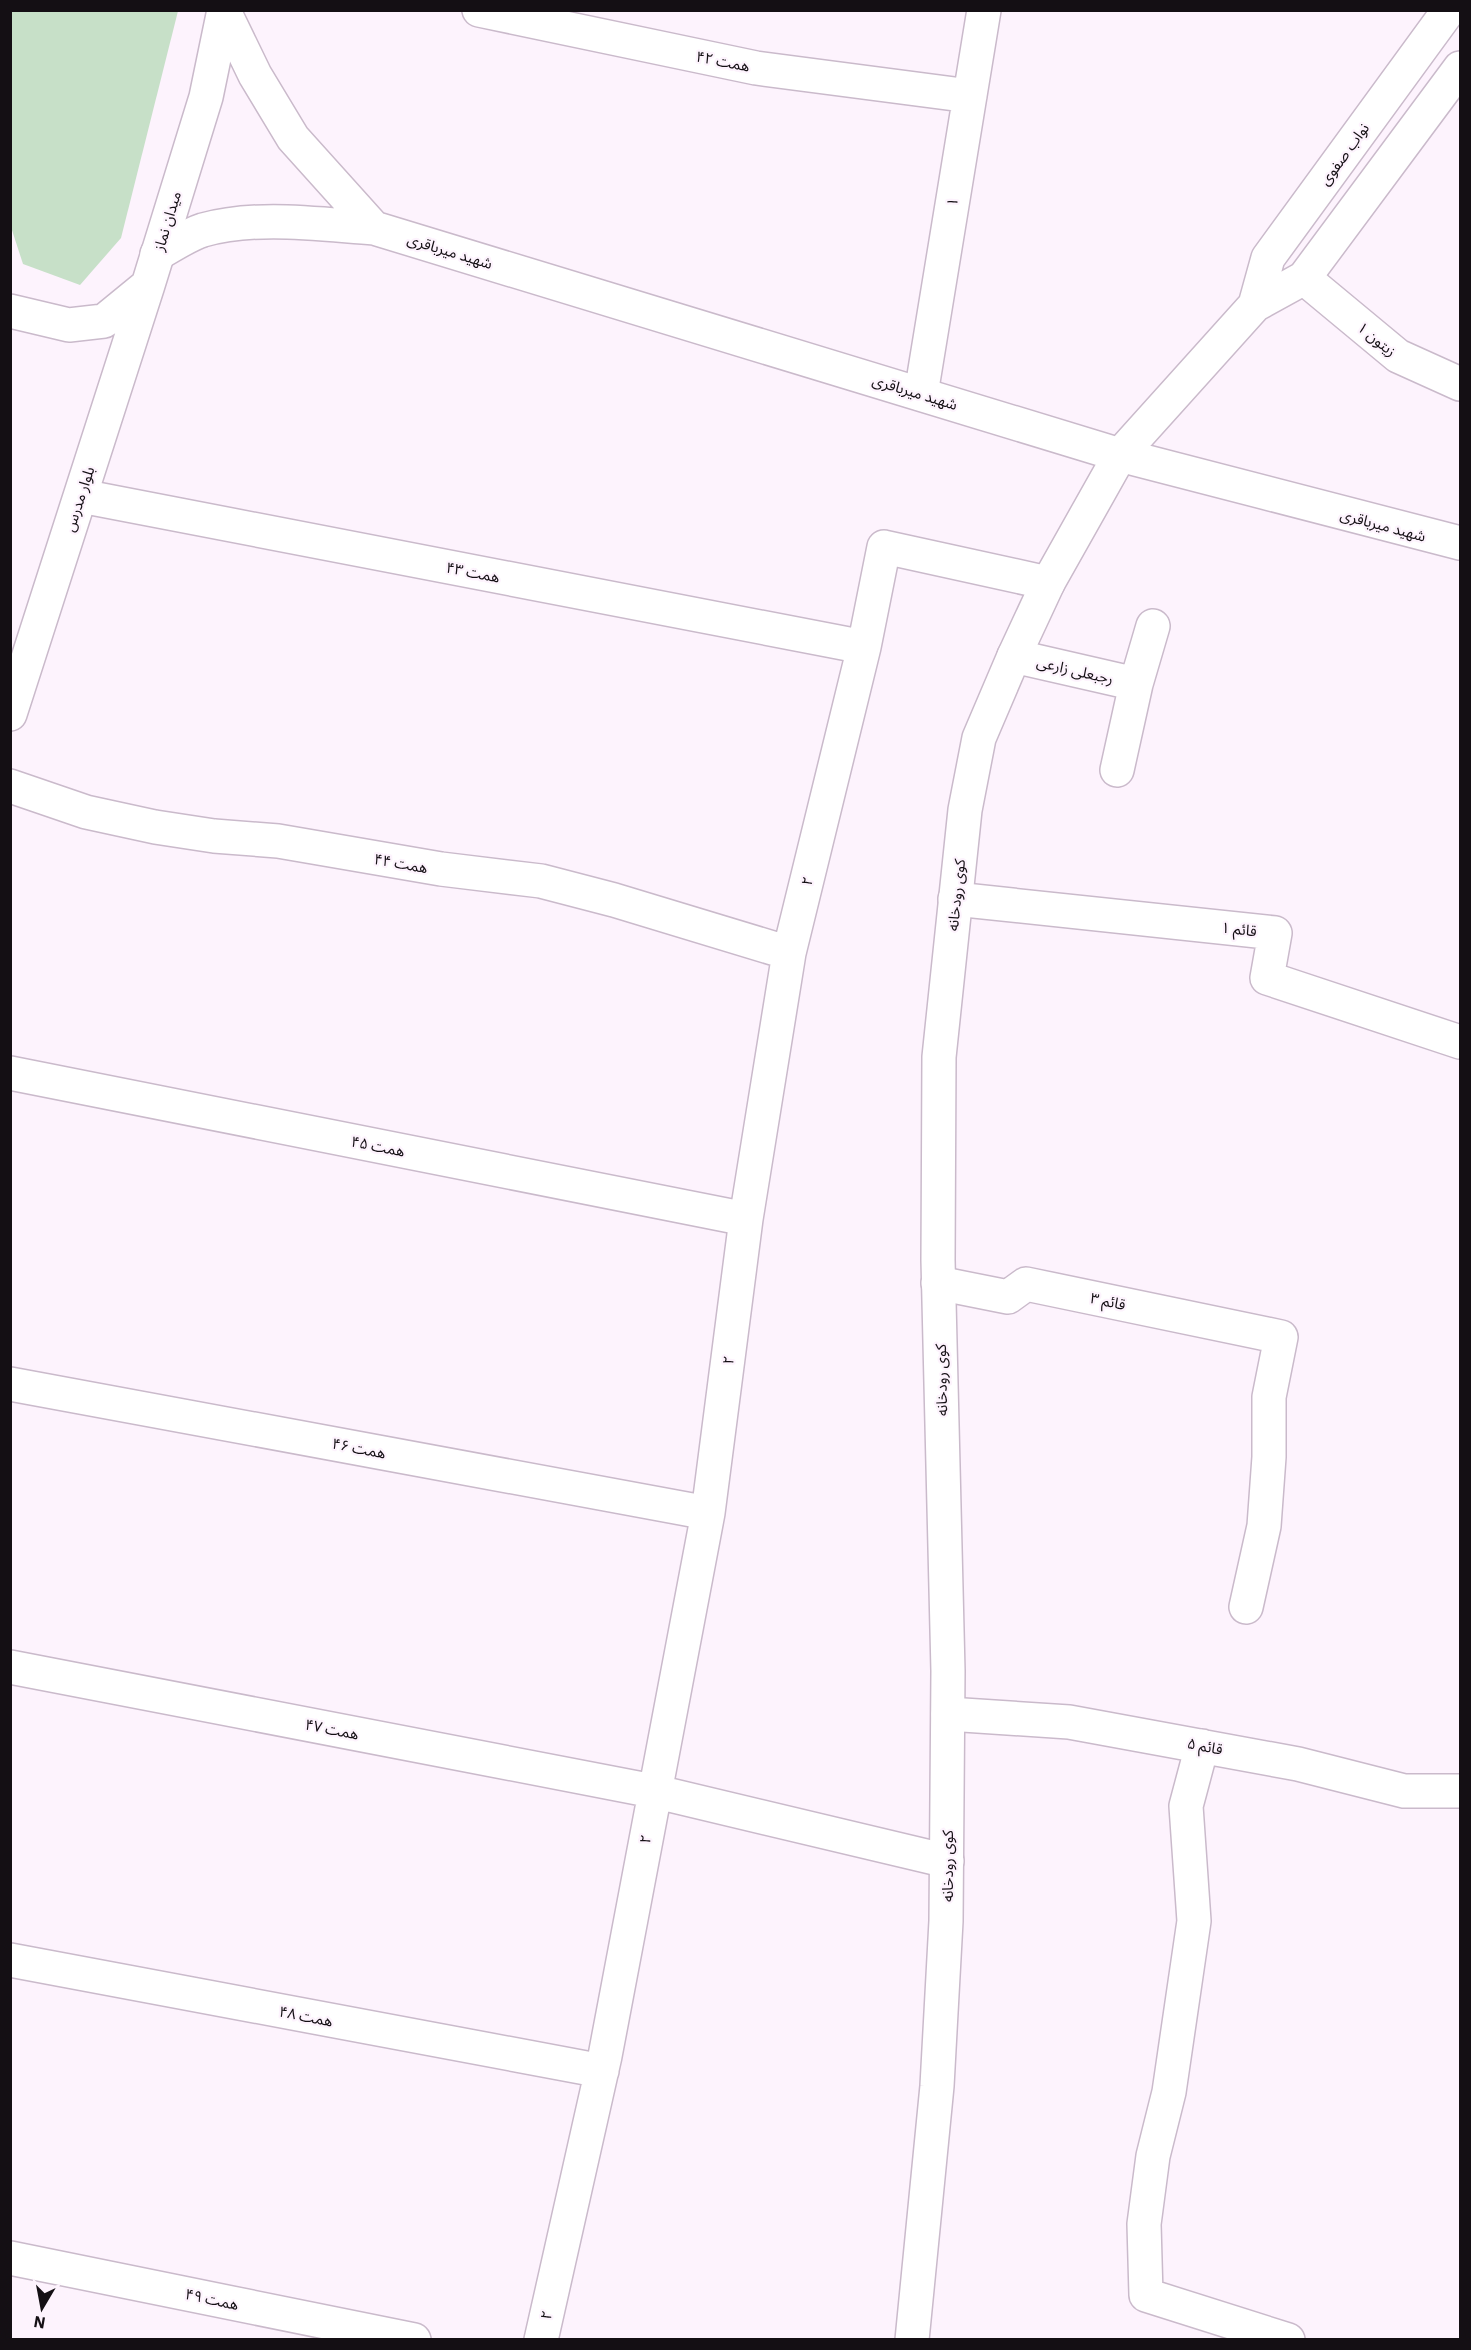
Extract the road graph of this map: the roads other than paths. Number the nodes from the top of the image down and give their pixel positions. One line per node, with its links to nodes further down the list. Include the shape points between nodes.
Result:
1 (479, 10): 6 (street, همت ۴۲, via 756,68)
2 (984, 10): 6 (street, ۱)
3 (1449, 10): 11 (street, نواب صفوی, via 1268,258)
4 (224, 11): 7 (street, via 255,75 293,138); 8 (street, میدان نماز, via 206,97)
5 (1461, 68): 9 (street, نواب صفوی)
6 (970, 96): 14 (street, ۱)
7 (374, 228): 8 (street, شهید میرباقری, via 252,223 202,230); 14 (street, شهید میرباقری)
8 (157, 254): 10 (street, میدان نماز)
9 (1304, 278): 11 (street, نواب صفوی); 13 (street, زیتون ۱, via 1398,357)
10 (148, 285): 12 (street, via 104,321 69,326); 16 (street, بلوار مدرس)
11 (1255, 305): 15 (street, نواب صفوی)
12 (10, 311)
13 (1461, 384)
14 (921, 394): 15 (street, شهید میرباقری)
15 (1120, 455): 17 (street, شهید میرباقری); 18 (street, کوی رودخانه)
16 (81, 496): 20 (street, همت ۴۳); 23 (street, بلوار مدرس)
17 (1461, 543)
18 (1048, 583): 20 (street, ۲, via 884,547); 21 (street, کوی رودخانه)
19 (1153, 626): 22 (street)
20 (864, 647): 27 (street, ۲)
21 (1014, 656): 22 (street, رجبعلی زارعی); 26 (street, کوی رودخانه, via 979,738 965,810)
22 (1136, 684): 24 (street)
23 (10, 714)
24 (1117, 770)
25 (10, 786): 27 (street, همت ۴۴, via 86,812 155,827 214,837 278,841 441,870 541,881)
26 (955, 899): 28 (street, قائم ۱, via 1275,933 1267,978); 31 (street, کوی رودخانه, via 939,1057)
27 (789, 953): 30 (street, ۲)
28 (1461, 1042)
29 (10, 1072): 30 (street, همت ۴۵)
30 (746, 1220): 33 (street, ۲)
31 (938, 1283): 34 (street, قائم ۳, via 1008,1297 1026,1284 1281,1337 1269,1397 1264,1526); 36 (street, کوی رودخانه)
32 (10, 1384): 33 (street, همت ۴۶)
33 (708, 1513): 38 (street, ۲)
34 (1246, 1607)
35 (10, 1667): 38 (street, همت ۴۷)
36 (948, 1714): 37 (street, قائم ۵, via 1069,1722); 40 (street, کوی رودخانه)
37 (1202, 1746): 39 (street, قائم ۵, via 1298,1764 1404,1791); 47 (street, via 1186,1806 1194,1921 1170,2092 1153,2156 1144,2224 1146,2295)
38 (653, 1791): 40 (street, همت ۴۷); 42 (street, ۲)
39 (1461, 1791)
40 (946, 1861): 46 (street, کوی رودخانه, via 937,2086)
41 (10, 1960): 42 (street, همت ۴۸)
42 (602, 2072): 45 (street, ۲)
43 (10, 2258): 44 (street, همت ۴۹)
44 (414, 2340)
45 (541, 2340)
46 (912, 2340)
47 (1288, 2340)

